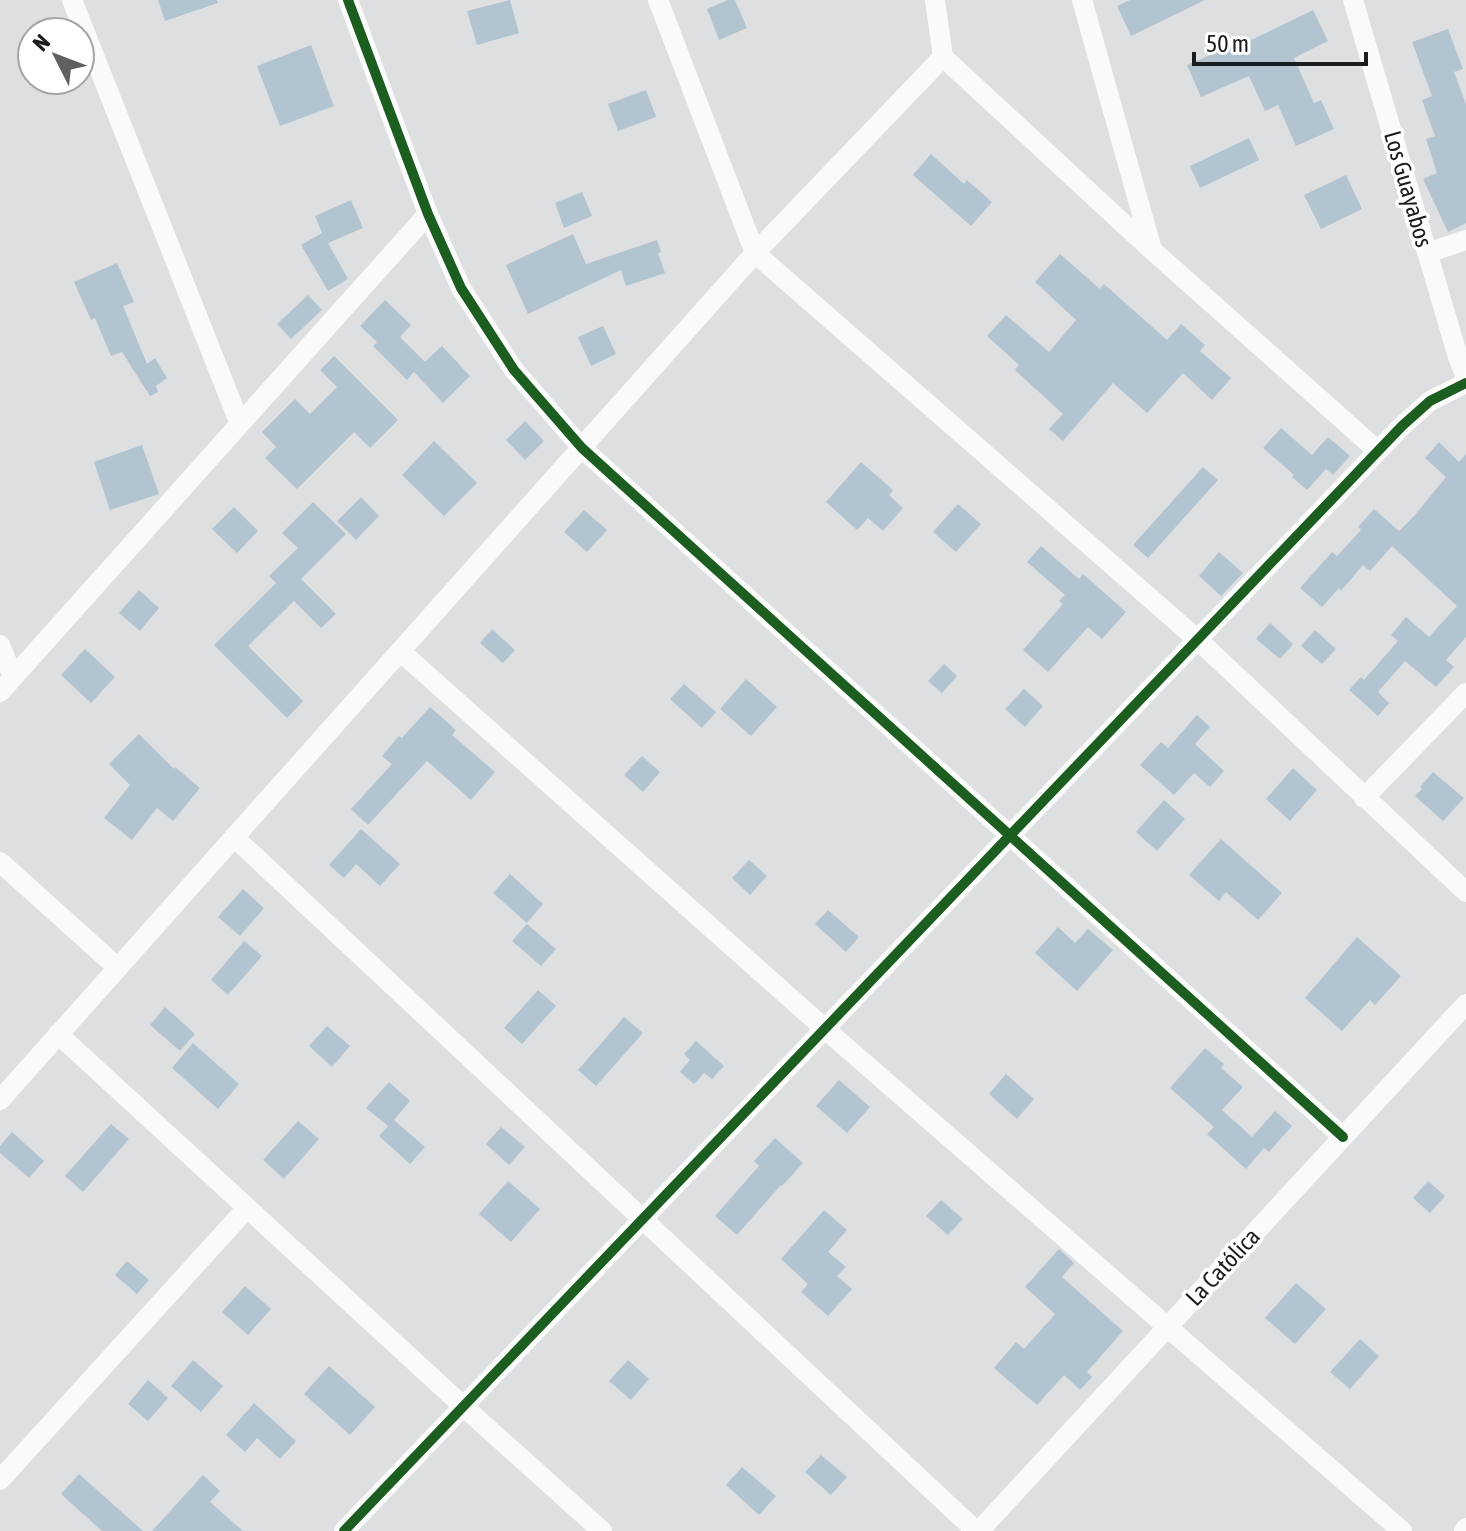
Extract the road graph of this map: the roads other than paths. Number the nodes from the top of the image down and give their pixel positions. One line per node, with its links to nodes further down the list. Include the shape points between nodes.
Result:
1 (72, 0): 15 (street)
2 (348, 0): 8 (street)
3 (658, 0): 11 (street)
4 (935, 0): 7 (street)
5 (1082, 0): 10 (street)
6 (1353, 0): 12 (street, Los Guayabos)
7 (943, 57): 10 (street); 11 (street)
8 (428, 214): 15 (street); 16 (street, via 461,288 514,370)
9 (1466, 240): 12 (street)
10 (1152, 250): 17 (street)
11 (755, 253): 16 (street); 18 (street)
12 (1427, 253): 13 (street, Los Guayabos)
13 (1466, 377)
14 (1466, 383): 17 (street, via 1430,401)
15 (240, 424): 21 (street)
16 (582, 448): 20 (street); 24 (street)
17 (1378, 451): 18 (street)
18 (1198, 640): 23 (street); 24 (street)
19 (0, 645): 21 (street)
20 (400, 651): 25 (street); 30 (street)
21 (6, 684)
22 (1466, 693): 23 (street)
23 (1364, 798): 27 (street)
24 (1011, 836): 30 (street); 33 (street)
25 (234, 837): 28 (street); 35 (street)
26 (0, 862): 28 (street)
27 (1466, 892)
28 (118, 968): 31 (street)
29 (1466, 1004): 33 (street, La Católica)
30 (825, 1029): 35 (street); 36 (street)
31 (58, 1034): 32 (street); 34 (street)
32 (0, 1100)
33 (1343, 1137): 36 (street, La Católica)
34 (247, 1208): 37 (street); 38 (street)
35 (643, 1219): 37 (street); 41 (street)
36 (1167, 1327): 41 (street, La Católica); 42 (street)
37 (464, 1407): 39 (street); 40 (street)
38 (0, 1480)
39 (344, 1531)
40 (602, 1531)
41 (978, 1531)
42 (1402, 1531)

